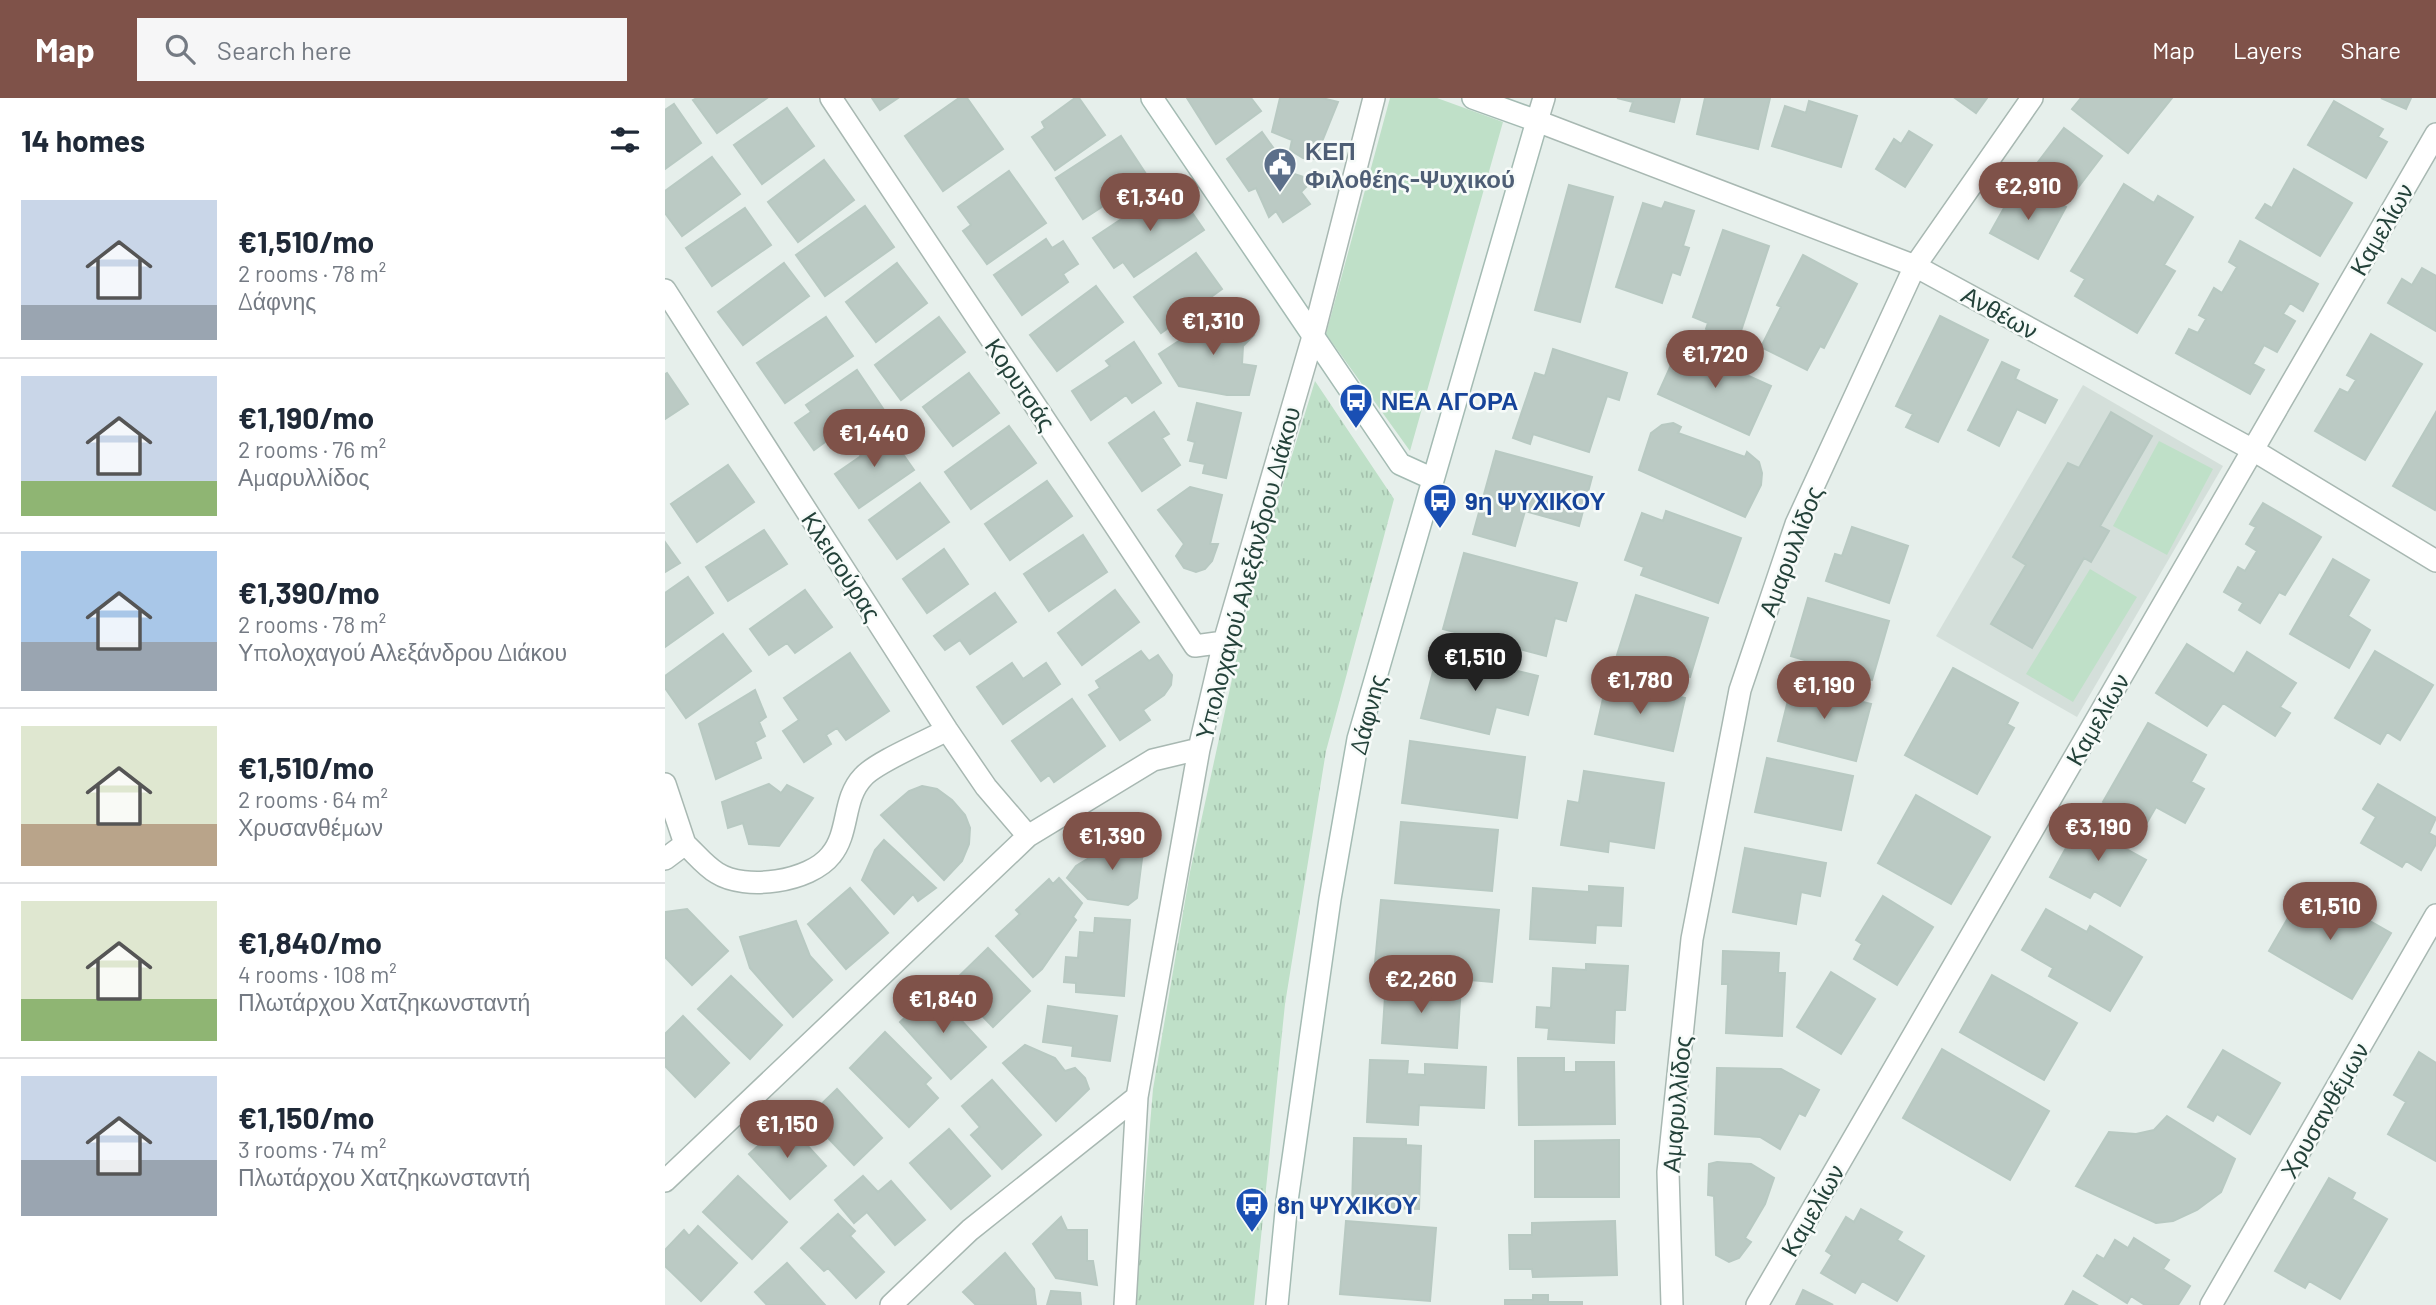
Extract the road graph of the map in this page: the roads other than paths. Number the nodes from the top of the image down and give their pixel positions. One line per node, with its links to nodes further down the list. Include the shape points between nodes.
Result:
1 (831, 98): 15 (street, Κορυτσάς, via 1195,646)
2 (1152, 98): 11 (street)
3 (1374, 98): 11 (street, Υπολοχαγού Αλεξάνδρου Διάκου)
4 (1473, 98): 7 (street, Ανθέων)
5 (1544, 98): 7 (street, Δάφνης)
6 (2032, 98): 9 (street, Αμαρυλλίδος)
7 (1537, 121): 9 (street, Ανθέων); 13 (street, Δάφνης)
8 (2436, 134): 12 (street, Καμελίων)
9 (1915, 266): 12 (street, Ανθέων); 28 (street, Αμαρυλλίδος, via 1796,524 1740,690 1692,939 1668,1172)
10 (665, 290): 16 (street, Κλεισούρας)
11 (1314, 333): 13 (street, via 1400,464); 15 (street, Υπολοχαγού Αλεξάνδρου Διάκου)
12 (2253, 450): 14 (street, Ανθέων); 29 (street, Καμελίων)
13 (1433, 479): 27 (street, Δάφνης, via 1358,738 1330,899 1287,1201)
14 (2436, 561)
15 (1224, 642): 17 (street, Υπολοχαγού Αλεξάνδρου Διάκου)
16 (947, 730): 19 (street, Κλεισούρας, via 986,787); 20 (street, via 865,774 851,791 844,827 831,856 797,877 754,885 717,873)
17 (1199, 749): 19 (street, via 1153,760); 23 (street, Υπολοχαγού Αλεξάνδρου Διάκου)
18 (665, 785): 20 (street)
19 (1028, 836): 24 (street)
20 (685, 844): 21 (street)
21 (665, 859)
22 (2436, 915): 30 (street, Χρυσανθέμων)
23 (1137, 1097): 25 (street, via 970,1230); 26 (street, Υπολοχαγού Αλεξάνδρου Διάκου)
24 (665, 1181)
25 (891, 1305)
26 (1125, 1305)
27 (1277, 1305)
28 (1672, 1305)
29 (1757, 1305)
30 (2211, 1305)

